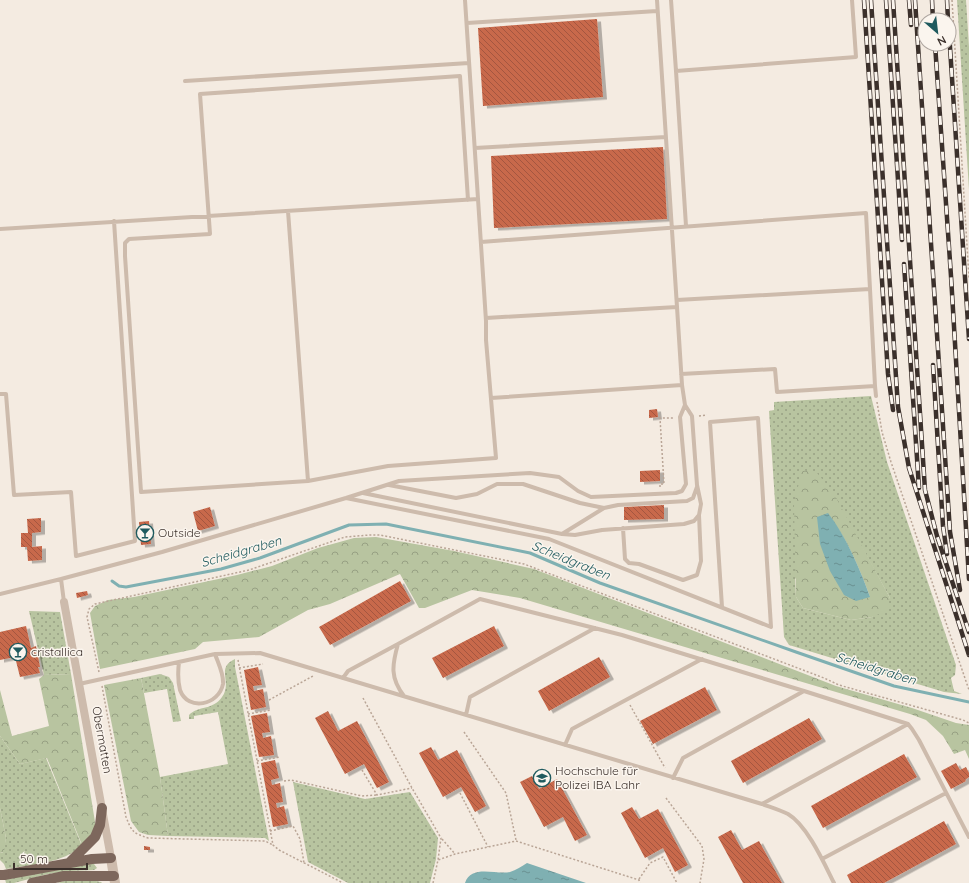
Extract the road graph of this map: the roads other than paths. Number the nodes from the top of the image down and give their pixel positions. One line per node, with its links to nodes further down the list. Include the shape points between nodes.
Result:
1 (465, 0): 6 (lane)
2 (657, 0): 5 (lane)
3 (671, 0): 8 (lane)
4 (852, 0): 8 (lane, via 856,57)
5 (657, 11): 6 (lane); 10 (lane)
6 (467, 23): 7 (lane)
7 (469, 63): 9 (lane); 11 (lane)
8 (676, 71): 17 (lane)
9 (185, 81)
10 (666, 137): 11 (lane); 18 (lane)
11 (475, 148): 12 (lane)
12 (478, 199): 13 (lane); 20 (lane)
13 (468, 200): 14 (lane); 15 (lane, via 460,76 200,94)
14 (288, 211): 15 (lane); 32 (lane)
15 (209, 216): 16 (lane); 32 (lane, via 210,234 129,239 125,243 141,492)
16 (114, 222): 19 (lane); 28 (lane, via 135,541 76,556 72,492 14,495 6,394)
17 (686, 226): 18 (lane); 21 (lane, via 866,213)
18 (672, 228): 20 (lane); 22 (lane)
19 (0, 229)
20 (481, 242): 24 (lane)
21 (870, 289): 22 (lane); 27 (lane)
22 (677, 300): 23 (lane)
23 (677, 307): 24 (lane); 25 (lane)
24 (486, 318): 30 (lane)
25 (681, 374): 26 (lane); 27 (lane, via 775,369 778,392)
26 (682, 385): 30 (lane); 31 (lane)
27 (876, 386): 29 (lane)
28 (0, 394)
29 (876, 396)
30 (491, 398): 32 (lane, via 496,458 388,466)
31 (685, 405): 33 (lane, via 680,417 686,484 682,491 676,493 591,497 559,477 530,473 399,481); 34 (lane, via 692,416)
32 (308, 481)
33 (386, 484): 35 (lane); 37 (lane, via 456,498 477,494 497,484 523,484 580,503)
34 (697, 486): 37 (lane, via 693,498 687,501); 38 (lane, via 701,504)
35 (363, 492): 36 (lane); 40 (lane)
36 (346, 498): 41 (lane); 44 (lane, via 549,540)
37 (604, 508): 40 (lane)
38 (699, 515): 39 (lane, via 694,521 684,524); 39 (lane, via 701,561 697,575 683,580 639,564 629,563 625,559)
39 (623, 528): 40 (lane, via 575,535)
40 (562, 534)
41 (61, 579): 42 (lane); 43 (lane)
42 (0, 594)
43 (64, 602): 51 (street, Obermatten)
44 (722, 607): 44 (lane, via 771,627 758,418 710,422)
45 (596, 628): 46 (lane, via 480,599); 48 (lane); 54 (lane, via 470,698)
46 (398, 644): 50 (lane, via 348,671); 53 (lane, via 393,664 394,675 398,688)
47 (215, 654): 49 (lane); 49 (lane, via 223,679 221,690 213,700 199,704 190,702 180,689); 50 (lane, via 260,653)
48 (702, 659): 52 (lane); 56 (lane, via 572,729)
49 (179, 662): 51 (lane)
50 (343, 678): 53 (lane)
51 (79, 684): 60 (street, Obermatten)
52 (804, 690): 55 (lane); 57 (lane, via 682,758)
53 (405, 697): 54 (lane)
54 (466, 715): 56 (lane)
55 (908, 724): 58 (lane); 59 (lane)
56 (565, 745): 57 (lane)
57 (673, 778): 59 (lane)
58 (946, 793): 61 (lane); 63 (lane)
59 (762, 804): 63 (lane, via 788,814 802,826)
60 (102, 808): 62 (street, Obermatten); 64 (main road, via 100,825 95,837)
61 (969, 837)
62 (111, 858): 64 (main road); 66 (street, Obermatten)
63 (822, 859): 68 (lane)
64 (68, 863): 65 (main road)
65 (2, 875)
66 (114, 879): 67 (main road, via 64,876)
67 (32, 883)
68 (834, 883)

